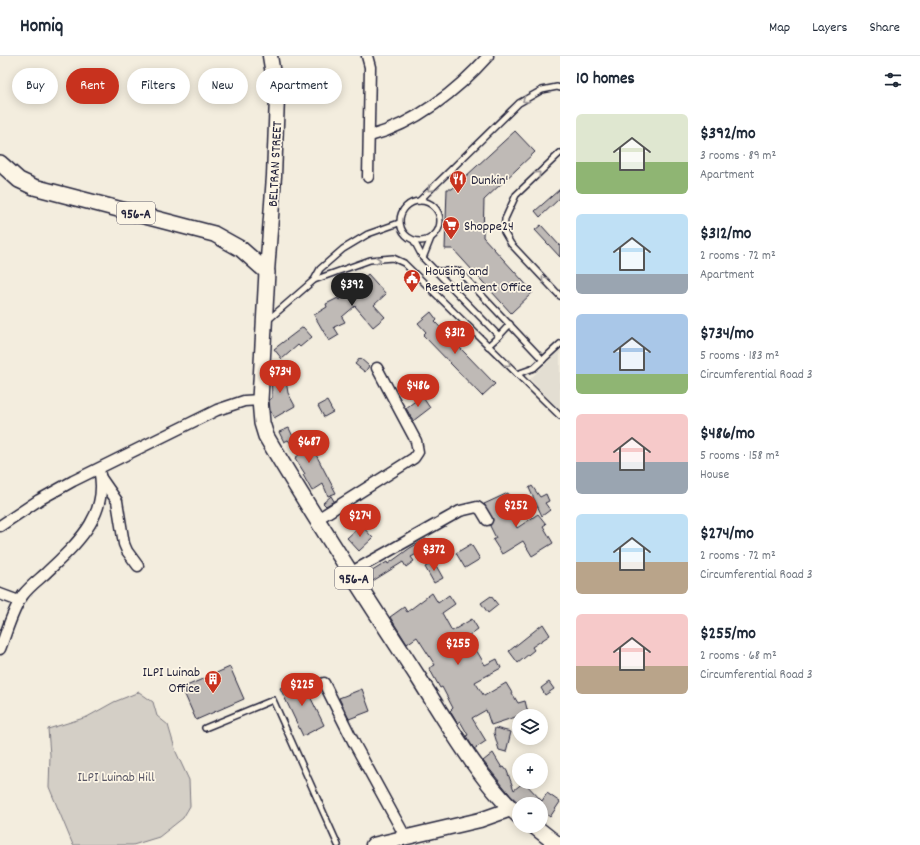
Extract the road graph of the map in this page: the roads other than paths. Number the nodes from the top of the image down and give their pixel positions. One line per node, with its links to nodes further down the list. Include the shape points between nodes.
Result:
1 (270, 56): 15 (street, BELTRAN STREET, via 277,98)
2 (367, 56): 5 (street, via 370,67)
3 (488, 56): 5 (street, via 467,79 441,99 398,127)
4 (560, 88): 9 (lane, one-way to 9, via 542,90 519,103)
5 (370, 136): 8 (street)
6 (560, 153): 17 (lane, one-way to 6, via 511,244 504,232 505,219 516,195)
7 (0, 163): 15 (main road, 956-A, via 19,180 34,187 214,234 241,249)
8 (368, 177)
9 (419, 201): 10 (lane, via 407,205 400,216); 11 (lane, via 432,204 440,215 439,228)
10 (400, 223): 12 (lane, via 402,231); 16 (lane, via 368,234 343,248 320,269)
11 (431, 238): 12 (lane); 13 (lane)
12 (414, 241): 13 (lane)
13 (423, 258): 14 (lane)
14 (436, 271): 19 (lane, via 460,271); 20 (lane)
15 (267, 272): 18 (main road, 956-A)
16 (314, 280): 18 (lane); 22 (lane, one-way to 22, via 370,260 393,258 404,263)
17 (560, 296)
18 (264, 324): 26 (main road, 956-A)
19 (510, 324): 20 (lane); 23 (lane)
20 (499, 336): 22 (lane)
21 (560, 344): 23 (lane)
22 (488, 346): 25 (lane, one-way to 25)
23 (543, 360): 25 (lane, via 534,368)
24 (377, 368): 29 (street, via 416,441 418,452 414,458)
25 (517, 374): 27 (lane)
26 (260, 400): 28 (street, via 244,400 217,410); 29 (main road, 956-A, via 266,436)
27 (560, 416)
28 (100, 473): 31 (street, via 39,500); 32 (street, via 117,501 124,544); 35 (street, via 100,502 85,531 68,552 31,586)
29 (316, 520): 33 (main road, 956-A)
30 (487, 520): 33 (street, via 482,510 477,508 460,511)
31 (0, 526)
32 (138, 566)
33 (350, 573): 39 (main road, 956-A, via 456,737)
34 (0, 594): 35 (street)
35 (19, 601): 36 (street)
36 (0, 648)
37 (324, 683): 42 (street)
38 (205, 728): 44 (lane, via 273,700)
39 (512, 809)
40 (512, 814): 42 (street)
41 (546, 833): 43 (main road)
42 (406, 838): 45 (street)
43 (557, 840)
44 (338, 845)
45 (373, 845)

